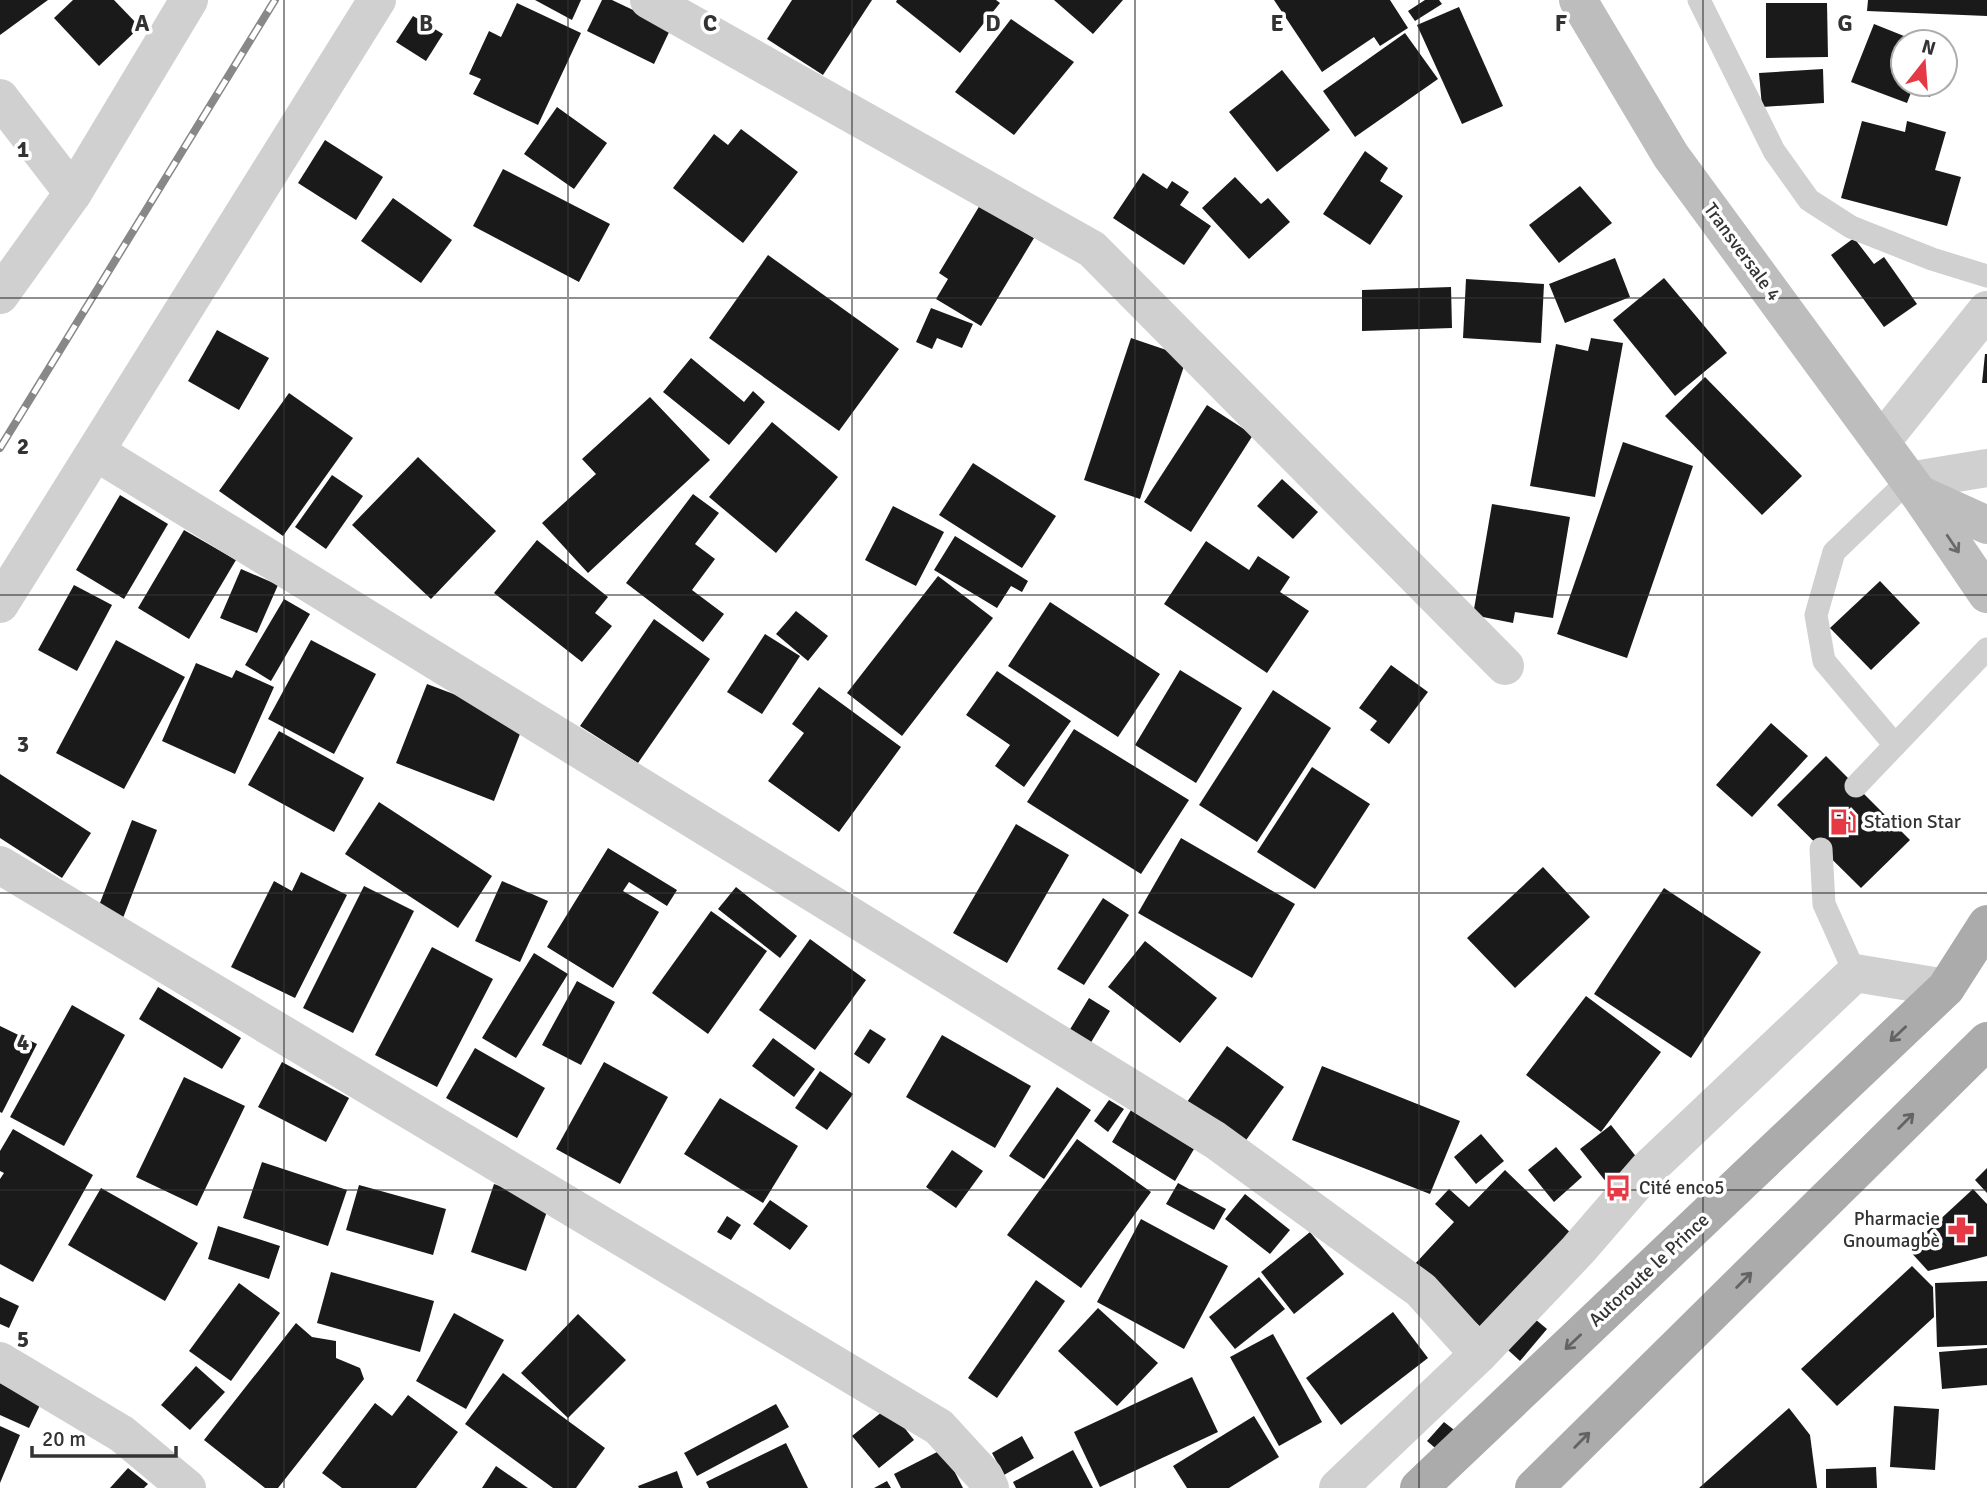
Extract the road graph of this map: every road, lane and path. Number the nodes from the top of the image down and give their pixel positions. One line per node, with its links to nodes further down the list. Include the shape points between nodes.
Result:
1 (188, 0): 7 (street)
2 (377, 0): 12 (street)
3 (649, 0): 19 (street, via 1092,248)
4 (1578, 0): 11 (main road, Transversale 4, via 1671,156)
5 (1699, 0): 8 (lane, via 1774,151 1810,201 1852,227)
6 (0, 98): 7 (street)
7 (73, 193): 9 (street)
8 (1987, 276)
9 (0, 295)
10 (1987, 310): 11 (street)
11 (1881, 442): 14 (main road, Transversale 4)
12 (96, 452): 17 (street); 28 (street, via 1215,1140 1422,1290)
13 (1987, 468): 14 (street)
14 (1913, 487): 15 (main road); 16 (main road, Transversale 4, one-way to 16); 20 (lane, via 1834,552 1816,615 1824,661)
15 (1987, 525)
16 (1987, 594)
17 (0, 604)
18 (1987, 649): 20 (lane)
19 (1505, 666)
20 (1895, 745): 21 (lane)
21 (1857, 786)
22 (1821, 849): 25 (lane, via 1824,904)
23 (0, 865): 31 (street, via 939,1427)
24 (1987, 924): 26 (main road, Autoroute le Prince)
25 (1855, 972): 26 (street); 28 (street, via 1648,1169)
26 (1946, 988): 33 (main road, Autoroute le Prince, one-way to 33)
27 (1987, 1041): 34 (main road, one-way to 27)
28 (1479, 1354): 32 (street)
29 (0, 1361): 30 (street, via 122,1434)
30 (187, 1488)
31 (990, 1488)
32 (1338, 1488)
33 (1419, 1488)
34 (1534, 1488)

